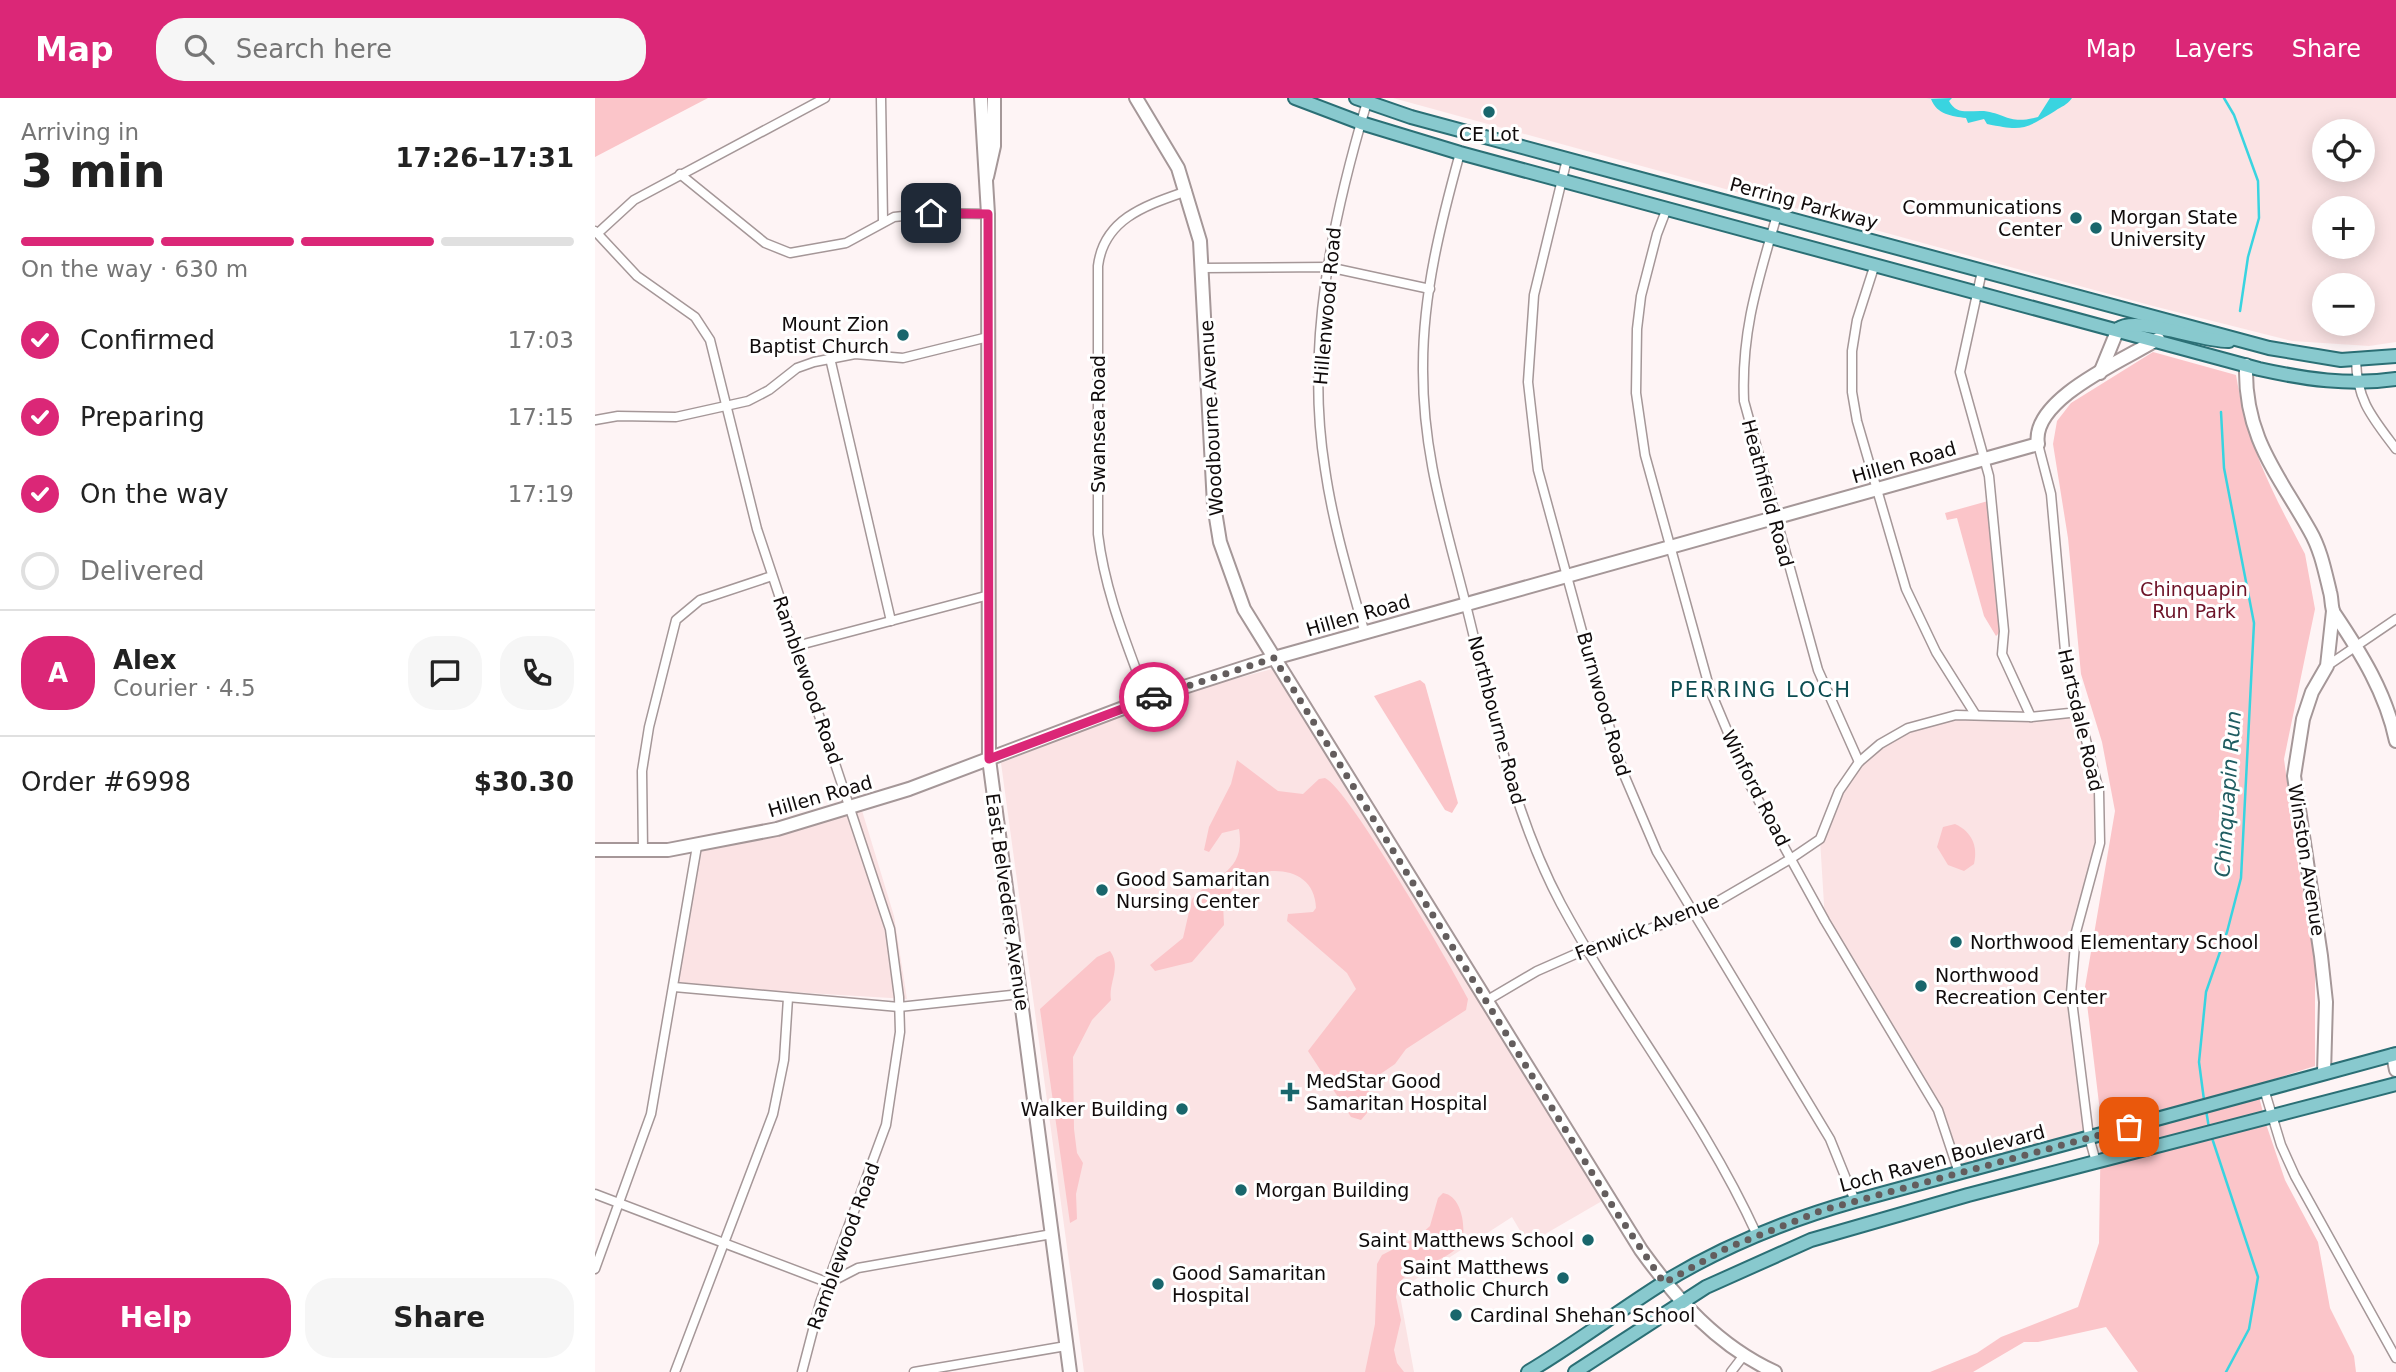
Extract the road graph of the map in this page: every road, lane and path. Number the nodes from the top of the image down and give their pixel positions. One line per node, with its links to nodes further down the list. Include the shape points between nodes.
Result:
1 (825, 98): 11 (street)
2 (881, 98): 18 (street)
3 (981, 98): 12 (street, East Belvedere Avenue)
4 (993, 98): 12 (street, East Belvedere Avenue, via 994,146)
5 (1136, 98): 14 (street, Woodbourne Avenue, via 1169,149)
6 (1295, 98): 8 (main road, Perring Parkway)
7 (1362, 100): 8 (street, Hillenwood Road); 10 (main road, Perring Parkway)
8 (1361, 123): 9 (main road, Perring Parkway); 22 (street, Hillenwood Road, via 1337,207)
9 (1460, 153): 13 (main road, Perring Parkway); 25 (street, Northbourne Road)
10 (1567, 159): 13 (street, Burnwood Road); 17 (main road, Perring Parkway)
11 (680, 174): 18 (street, via 765,243 784,252 799,254 846,243); 19 (street, via 634,200)
12 (987, 177): 16 (street, East Belvedere Avenue)
13 (1562, 179): 15 (main road, Perring Parkway); 47 (street, Burnwood Road, via 1534,295 1528,382 1538,470)
14 (1187, 191): 23 (street, Woodbourne Avenue); 58 (street, Swansea Road, via 1123,219 1106,238 1098,266 1098,534 1118,625)
15 (1667, 208): 20 (main road, Perring Parkway); 45 (street, Winford Road, via 1641,296 1635,370 1645,455)
16 (988, 214): 18 (street, via 921,213); 28 (street, East Belvedere Avenue)
17 (1777, 215): 20 (street, Heathfield Road); 24 (main road, Perring Parkway)
18 (883, 221)
19 (597, 232): 38 (street, Ramblewood Road, via 637,276 702,325 716,354)
20 (1771, 236): 21 (main road, Perring Parkway); 44 (street, Heathfield Road, via 1748,312 1743,376 1748,421)
21 (1875, 264): 26 (main road, Perring Parkway); 43 (street, via 1857,320 1851,374 1857,421)
22 (1328, 267): 23 (street); 25 (street); 53 (street, Hillenwood Road, via 1319,359 1321,442 1339,538)
23 (1203, 268): 56 (street, Woodbourne Avenue, via 1212,472 1220,542 1244,609)
24 (1982, 271): 26 (street); 30 (main road, Perring Parkway)
25 (1430, 289): 49 (street, Northbourne Road, via 1423,365 1426,442)
26 (1979, 292): 27 (main road, Perring Parkway); 42 (street, via 1960,372)
27 (2118, 329): 29 (main road, Perring Parkway); 30 (main road, via 2137,324 2200,339); 35 (street)
28 (988, 337): 32 (street, via 903,358 861,354); 48 (street, East Belvedere Avenue)
29 (2158, 340): 34 (main road); 35 (street)
30 (2243, 340): 33 (main road, via 2317,357)
31 (2396, 356): 33 (main road)
32 (830, 358): 38 (street, via 797,368 759,396); 52 (street)
33 (2356, 360): 37 (street)
34 (2246, 365): 37 (main road, via 2304,378); 50 (street, via 2247,395 2258,436 2271,469 2318,549)
35 (2100, 373): 40 (street, via 2052,405 2039,429)
36 (2396, 379): 37 (main road)
37 (2357, 383): 41 (street, via 2370,415)
38 (727, 405): 39 (street, via 661,419 618,416); 46 (street, Ramblewood Road, via 749,503)
39 (595, 420)
40 (2038, 444): 42 (street, Hillen Road); 59 (street, Hartsdale Road, via 2050,494 2062,640)
41 (2396, 449)
42 (1983, 460): 43 (street, Hillen Road); 61 (street, via 1993,514 2002,654)
43 (1877, 490): 44 (street, Hillen Road); 60 (street, via 1917,616)
44 (1775, 518): 45 (street, Hillen Road); 64 (street, Heathfield Road, via 1818,670)
45 (1671, 547): 47 (street, Hillen Road); 69 (street, Winford Road, via 1710,690 1730,744)
46 (772, 576): 55 (street, Ramblewood Road); 68 (street, via 700,600 681,614 673,629 642,771)
47 (1568, 576): 49 (street, Hillen Road); 70 (street, Burnwood Road, via 1625,777 1657,852)
48 (989, 595): 52 (street); 63 (street, East Belvedere Avenue)
49 (1466, 605): 53 (street, Hillen Road); 71 (street, Northbourne Road, via 1526,825)
50 (2333, 611): 54 (street); 57 (street, Winston Avenue)
51 (2396, 619): 54 (street)
52 (891, 621): 55 (street)
53 (1365, 634): 56 (street, Hillen Road)
54 (2354, 644): 57 (street); 62 (street, via 2377,682)
55 (796, 646): 65 (street, Ramblewood Road)
56 (1274, 658): 58 (street, Hillen Road); 75 (street, Woodbourne Avenue)
57 (2327, 666): 79 (street, Winston Avenue, via 2308,703 2294,776 2326,1002)
58 (1147, 699): 63 (street, Hillen Road)
59 (2079, 712): 61 (street, Fenwick Avenue); 83 (street, Hartsdale Road, via 2096,769 2101,820 2072,968 2072,1012)
60 (1975, 714): 61 (street, Fenwick Avenue); 64 (street, Fenwick Avenue, via 1908,729)
61 (2031, 717)
62 (2396, 741)
63 (989, 759): 65 (street, Hillen Road); 73 (street, East Belvedere Avenue)
64 (1859, 762): 69 (street, Fenwick Avenue, via 1839,791 1820,839)
65 (852, 807): 66 (street, Hillen Road); 76 (street, Ramblewood Road, via 890,929)
66 (698, 846): 68 (street, Hillen Road); 72 (street)
67 (595, 850): 68 (street, Hillen Road)
68 (643, 851)
69 (1792, 858): 70 (street, Fenwick Avenue); 85 (street, Winford Road, via 1926,1086)
70 (1691, 914): 71 (street, Fenwick Avenue); 88 (street, Burnwood Road, via 1830,1139)
71 (1587, 949): 75 (street, Fenwick Avenue); 93 (street, Northbourne Road, via 1727,1175)
72 (674, 987): 74 (street); 89 (street, via 649,1124)
73 (1020, 994): 76 (street); 92 (street, East Belvedere Avenue)
74 (788, 998): 76 (street); 94 (street, via 778,1094)
75 (1486, 1001): 98 (street, Woodbourne Avenue)
76 (899, 1007): 97 (street, Ramblewood Road, via 889,1113)
77 (2394, 1055): 78 (street); 79 (main road, Loch Raven Boulevard)
78 (2396, 1070)
79 (2324, 1073): 81 (main road, Loch Raven Boulevard)
80 (2396, 1084): 82 (main road)
81 (2264, 1089): 82 (street); 83 (main road, Loch Raven Boulevard)
82 (2270, 1115): 84 (main road); 102 (street, via 2314,1213)
83 (2089, 1137): 84 (street, Hartsdale Road); 85 (main road, Loch Raven Boulevard)
84 (2096, 1162): 90 (main road)
85 (1959, 1172): 86 (main road, Loch Raven Boulevard)
86 (1909, 1186): 88 (main road, Loch Raven Boulevard); 90 (main road)
87 (595, 1194): 89 (street)
88 (1855, 1201): 91 (main road, Loch Raven Boulevard)
89 (621, 1203): 94 (street); 96 (street)
90 (1914, 1211): 95 (main road)
91 (1781, 1225): 93 (main road, Loch Raven Boulevard); 95 (main road)
92 (1052, 1234): 97 (street, via 858,1268); 100 (street, East Belvedere Avenue)
93 (1757, 1235): 98 (main road, Loch Raven Boulevard)
94 (725, 1242): 97 (street); 103 (street)
95 (1791, 1248): 99 (main road)
96 (595, 1269)
97 (829, 1283): 104 (street, Ramblewood Road)
98 (1664, 1283): 99 (street, Woodbourne Avenue); 107 (main road, Loch Raven Boulevard)
99 (1681, 1302): 101 (street, Woodbourne Avenue); 108 (main road)
100 (1066, 1346): 105 (street); 106 (street, East Belvedere Avenue)
101 (1744, 1355): 109 (street); 110 (street, Woodbourne Avenue)
102 (2396, 1358)
103 (675, 1372)
104 (802, 1372)
105 (913, 1372)
106 (1070, 1372)
107 (1528, 1372)
108 (1575, 1372)
109 (1731, 1372)
110 (1775, 1372)

